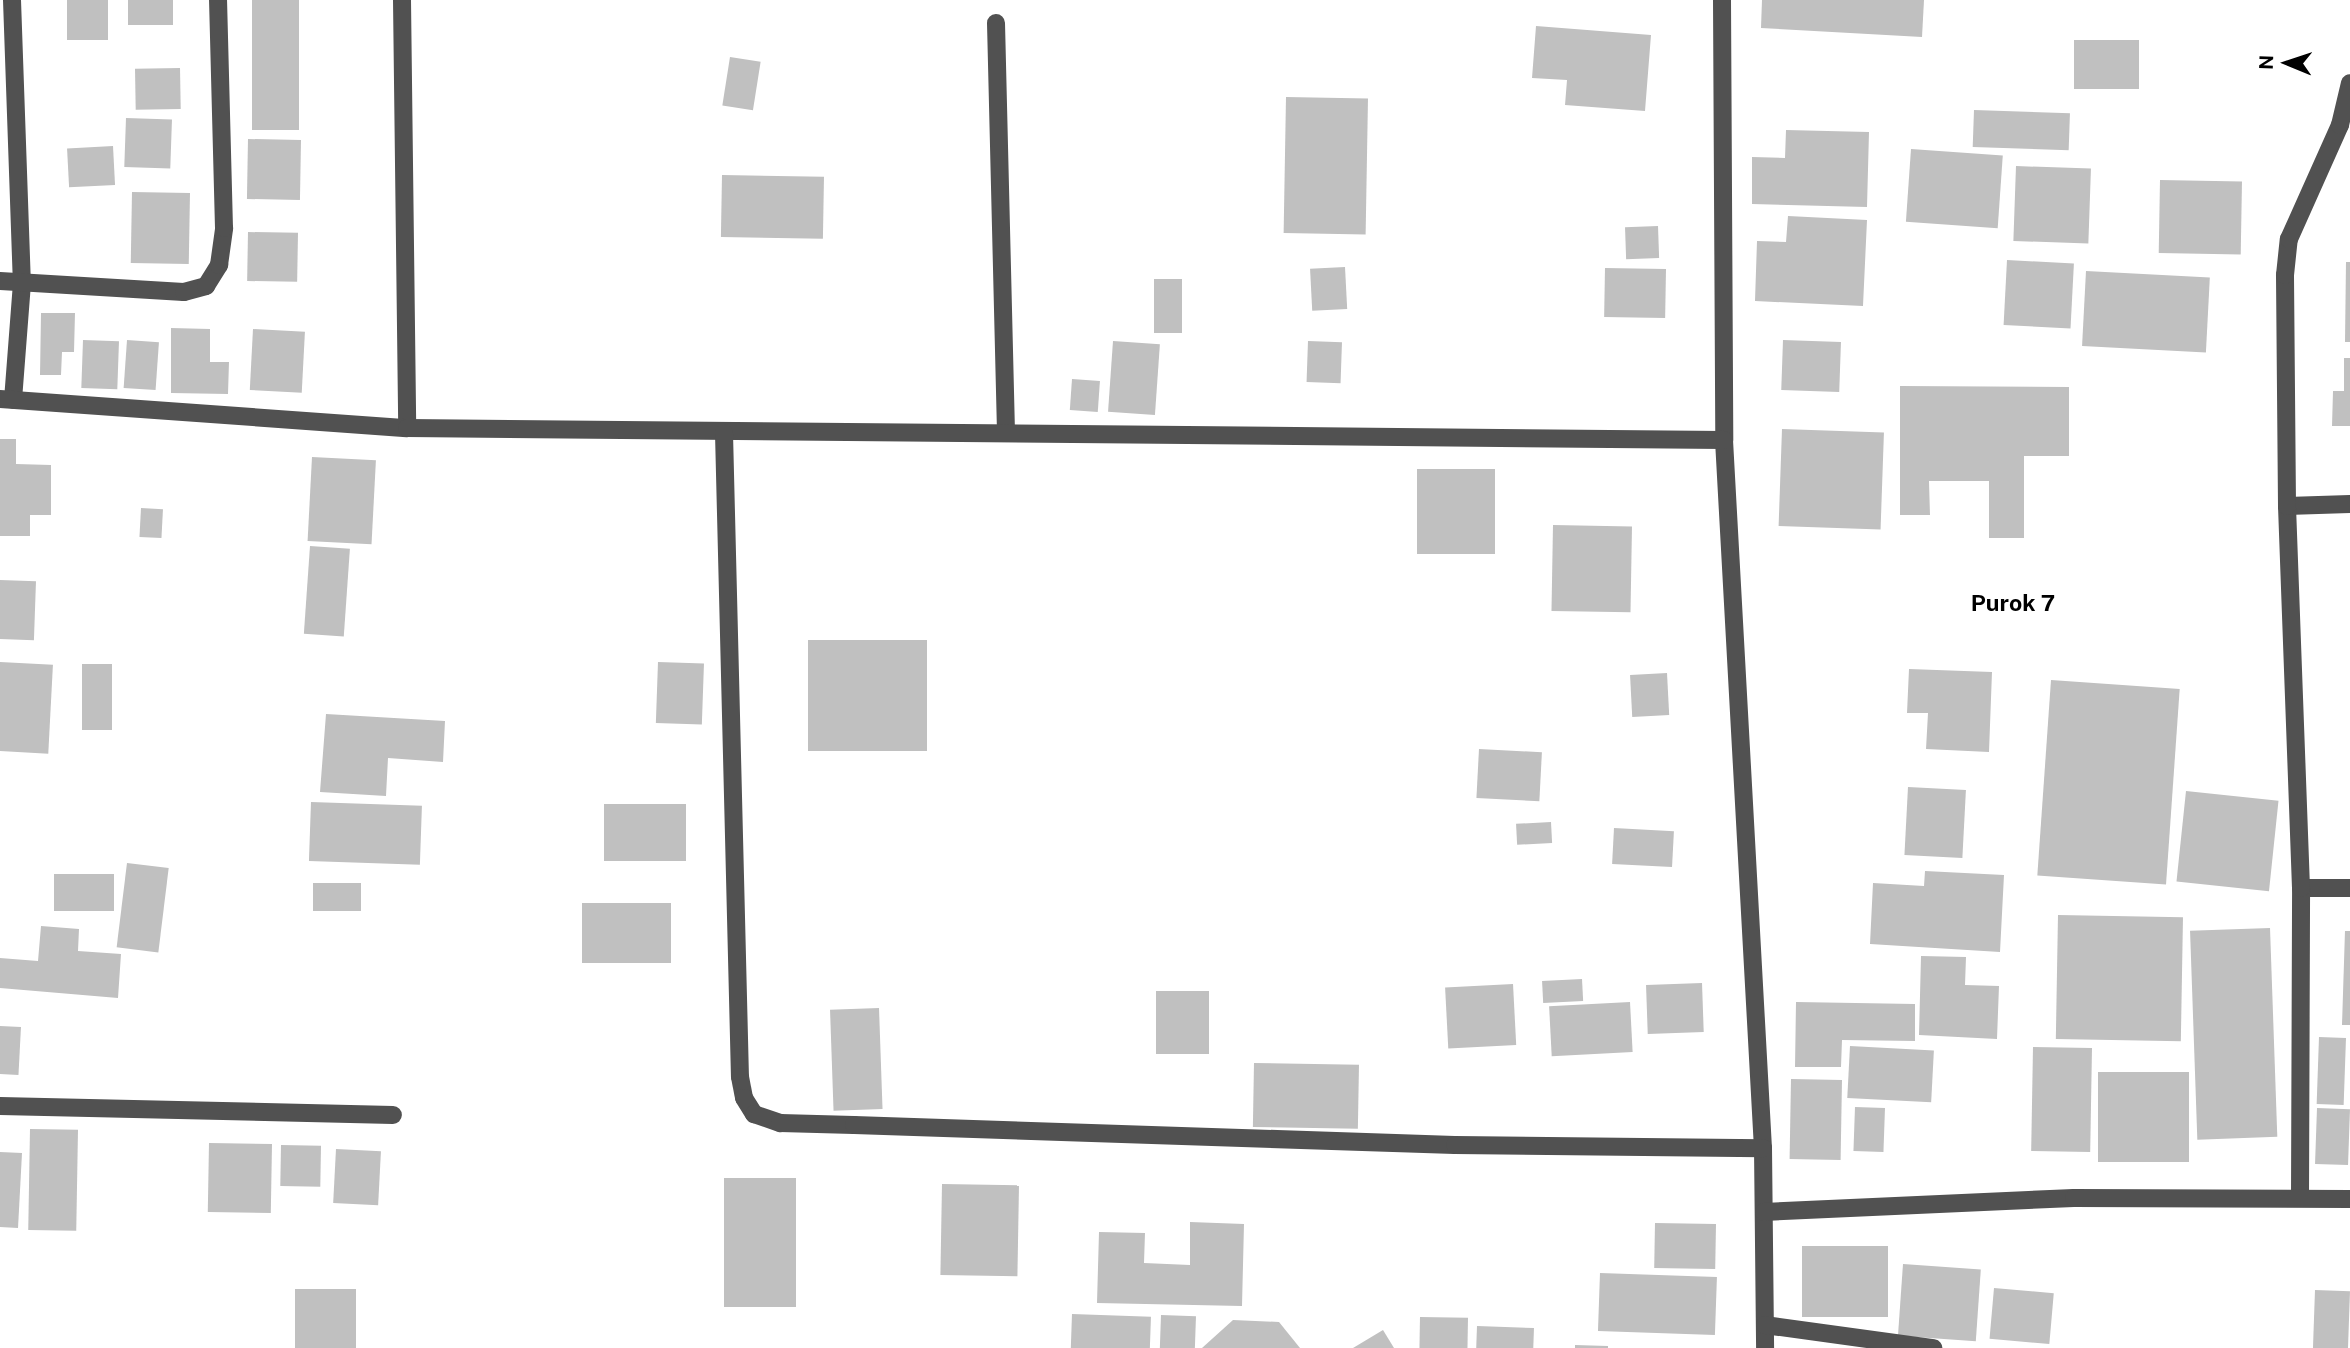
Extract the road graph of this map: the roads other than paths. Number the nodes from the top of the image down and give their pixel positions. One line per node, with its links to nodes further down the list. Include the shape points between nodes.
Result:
1 (12, 0): 7 (street)
2 (218, 0): 9 (street, via 224,229 219,265 206,286 184,292)
3 (402, 0): 11 (street)
4 (1722, 0): 14 (street)
5 (996, 23): 13 (street)
6 (2350, 83): 16 (street, via 2340,125 2289,239)
7 (7, 127): 9 (street)
8 (0, 281): 9 (street)
9 (22, 283): 10 (street)
10 (7, 400): 11 (street)
11 (407, 428): 12 (street)
12 (724, 433): 13 (street); 21 (street, via 740,1077 744,1098 754,1114 780,1123 1455,1145)
13 (1006, 433): 14 (street)
14 (1724, 440): 21 (street)
15 (2350, 504): 16 (street)
16 (2287, 506): 17 (street)
17 (2301, 888): 18 (street); 22 (street)
18 (2350, 888)
19 (0, 1107): 20 (street)
20 (393, 1115)
21 (1763, 1148): 24 (street)
22 (2300, 1198): 23 (street); 24 (street, via 2074,1198)
23 (2350, 1199)
24 (1764, 1212): 25 (street)
25 (1765, 1325): 26 (street); 27 (street)
26 (1765, 1348)
27 (1933, 1348)

